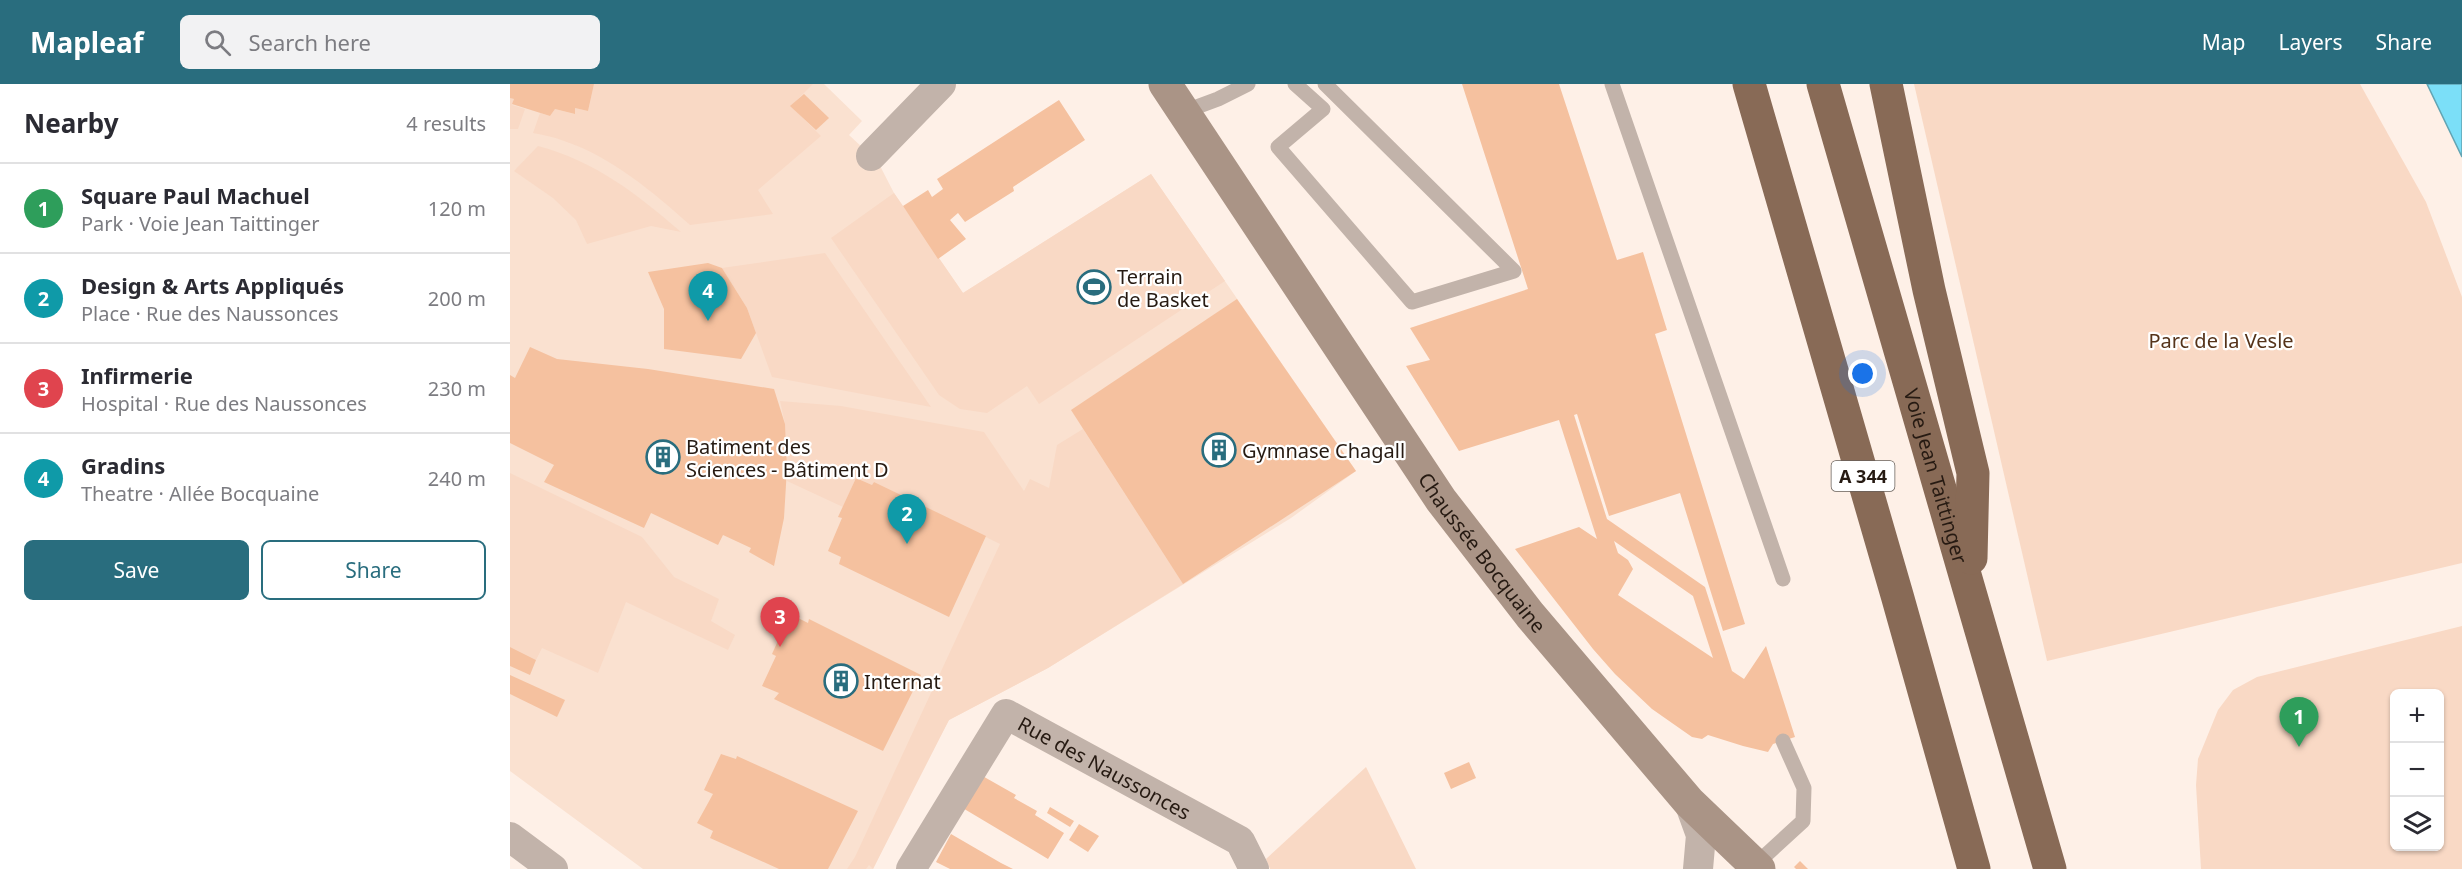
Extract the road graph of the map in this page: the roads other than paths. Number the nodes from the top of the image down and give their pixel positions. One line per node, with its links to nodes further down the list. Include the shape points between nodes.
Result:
1 (941, 84): 11 (street)
2 (1165, 84): 10 (main road, Chaussée Bocquaine)
3 (1248, 84): 10 (lane)
4 (1295, 84): 5 (lane, via 1323,109 1278,147 1413,302 1514,271)
5 (1325, 84)
6 (1612, 84): 12 (lane)
7 (1749, 84): 22 (highway, A 344)
8 (1823, 84): 13 (highway, Voie Jean Taittinger)
9 (1886, 84): 13 (highway, via 1929,290 1974,473)
10 (1183, 112): 15 (main road, Chaussée Bocquaine, via 1441,500 1530,615)
11 (871, 156)
12 (1783, 579)
13 (1970, 588): 23 (highway, Voie Jean Taittinger)
14 (1783, 741): 17 (lane, via 1804,788 1803,821)
15 (1689, 802): 17 (main road, Chaussée Bocquaine); 21 (street, via 1701,835)
16 (510, 837): 18 (street)
17 (1754, 868)
18 (553, 869)
19 (911, 869): 20 (street, Rue des Naussonces, via 1006,714 1240,841)
20 (1254, 869)
21 (1698, 869)
22 (1974, 869)
23 (2050, 869)

